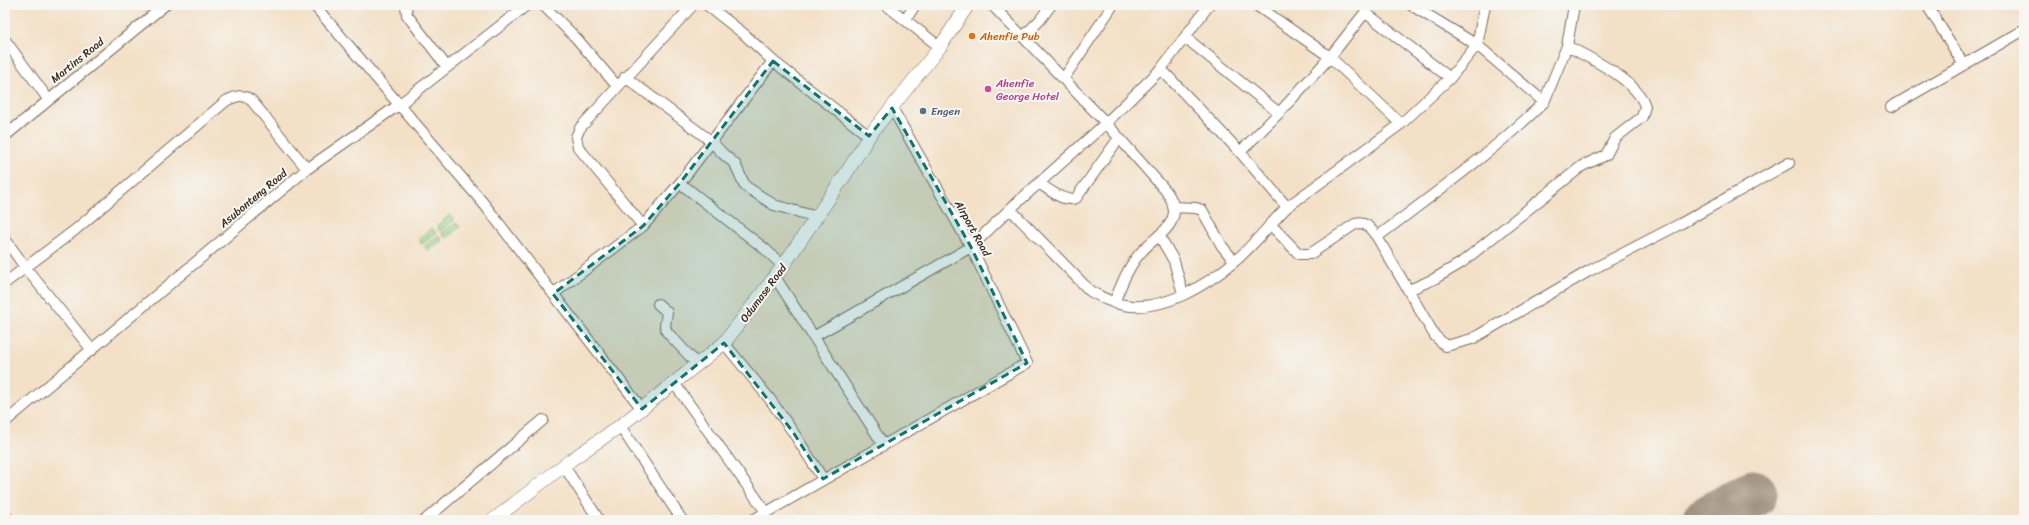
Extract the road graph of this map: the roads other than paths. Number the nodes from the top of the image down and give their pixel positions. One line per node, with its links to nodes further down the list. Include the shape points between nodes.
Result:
1 (165, 5): 38 (street, Martins Road)
2 (314, 5): 40 (street)
3 (406, 5): 32 (street, via 407,15)
4 (528, 5): 32 (street, Asubonteng Road)
5 (543, 5): 37 (street, via 577,39)
6 (694, 5): 34 (street)
7 (707, 5): 30 (street)
8 (886, 5): 21 (street)
9 (916, 5): 21 (street)
10 (968, 5): 28 (main road, Odumase Road)
11 (992, 5): 23 (street)
12 (1051, 5): 23 (street)
13 (1113, 5): 35 (street)
14 (1209, 5): 24 (street)
15 (1256, 5): 29 (street)
16 (1411, 5): 26 (street)
17 (1485, 5): 26 (street)
18 (1574, 5): 27 (street)
19 (1928, 5): 31 (street)
20 (1369, 9): 29 (street); 36 (street)
21 (906, 19): 28 (street)
22 (2024, 30): 31 (street)
23 (1023, 37): 35 (street)
24 (1186, 38): 33 (street); 43 (street)
25 (5, 40): 38 (street)
26 (1478, 45): 36 (street); 39 (street)
27 (1567, 46): 39 (street); 69 (street, via 1618,75 1640,95 1645,106 1642,117 1615,138 1606,156 1582,166 1461,263)
28 (940, 47): 42 (main road, Odumase Road)
29 (1330, 57): 43 (street); 45 (street)
30 (773, 61): 47 (street); 49 (street)
31 (1964, 65): 41 (street)
32 (447, 67): 40 (street, Asubonteng Road)
33 (1161, 69): 44 (street); 50 (street)
34 (625, 77): 37 (street); 49 (street)
35 (1064, 78): 44 (street)
36 (1450, 78): 45 (street)
37 (617, 86): 60 (street, via 580,128 576,137 578,147)
38 (48, 99): 46 (street, Martins Road)
39 (1544, 102): 62 (street, via 1510,135 1463,173)
40 (400, 104): 52 (street, Asubonteng Road); 70 (street, via 484,204)
41 (1891, 107)
42 (892, 108): 47 (main road, Odumase Road); 64 (street, Airport Road)
43 (1279, 113): 50 (street)
44 (1106, 123): 48 (street); 53 (street)
45 (1401, 124): 56 (street)
46 (5, 136)
47 (869, 136): 58 (main road, Odumase Road)
48 (1119, 138): 53 (street, via 1076,198 1068,199 1054,193); 55 (street, via 1166,191)
49 (711, 141): 54 (street); 58 (street, via 735,164 745,186 774,205)
50 (1240, 152): 56 (street)
51 (1789, 163): 69 (street, via 1462,343 1446,346 1435,336)
52 (307, 168): 66 (street, via 252,101 246,96 236,96 220,106 75,230); 76 (street, Asubonteng Road)
53 (1039, 182): 57 (street)
54 (680, 183): 60 (street); 67 (street, via 765,249)
55 (1174, 207): 61 (street, via 1174,216 1168,227); 65 (street, via 1202,210)
56 (1287, 207): 59 (street)
57 (1010, 209): 64 (street); 72 (street, via 1090,291)
58 (817, 217): 67 (main road, Odumase Road)
59 (1270, 224): 62 (street, via 1299,254 1310,254 1354,224 1361,222 1367,224); 65 (street)
60 (643, 226): 70 (street)
61 (1159, 235): 71 (street, via 1174,261); 72 (street, via 1143,249 1125,275)
62 (1377, 236): 69 (street)
63 (5, 239): 66 (street)
64 (971, 247): 74 (street); 83 (street, Airport Road, via 1027,363)
65 (1234, 262): 71 (street)
66 (25, 267): 68 (street); 76 (street)
67 (779, 272): 74 (street); 75 (main road, Odumase Road)
68 (5, 283)
69 (1409, 290)
70 (553, 294): 79 (street)
71 (1183, 294): 72 (street, via 1146,306)
72 (1114, 302)
73 (658, 304): 77 (street, via 667,312 666,332)
74 (813, 337): 83 (street)
75 (724, 343): 77 (main road, Odumase Road); 85 (street, via 773,403)
76 (92, 350): 81 (street, Asubonteng Road)
77 (698, 364): 78 (main road, Odumase Road)
78 (674, 383): 79 (main road, Odumase Road); 86 (street)
79 (642, 409): 82 (main road, Odumase Road)
80 (543, 420): 90 (street)
81 (5, 422)
82 (620, 426): 84 (main road, Odumase Road); 92 (street)
83 (883, 444): 85 (street)
84 (564, 466): 88 (main road, Odumase Road); 91 (street)
85 (823, 479): 86 (street)
86 (766, 512): 93 (street)
87 (5, 515): 89 (street)
88 (500, 518)
89 (9, 520)
90 (425, 520)
91 (599, 520)
92 (682, 520)
93 (752, 520)

